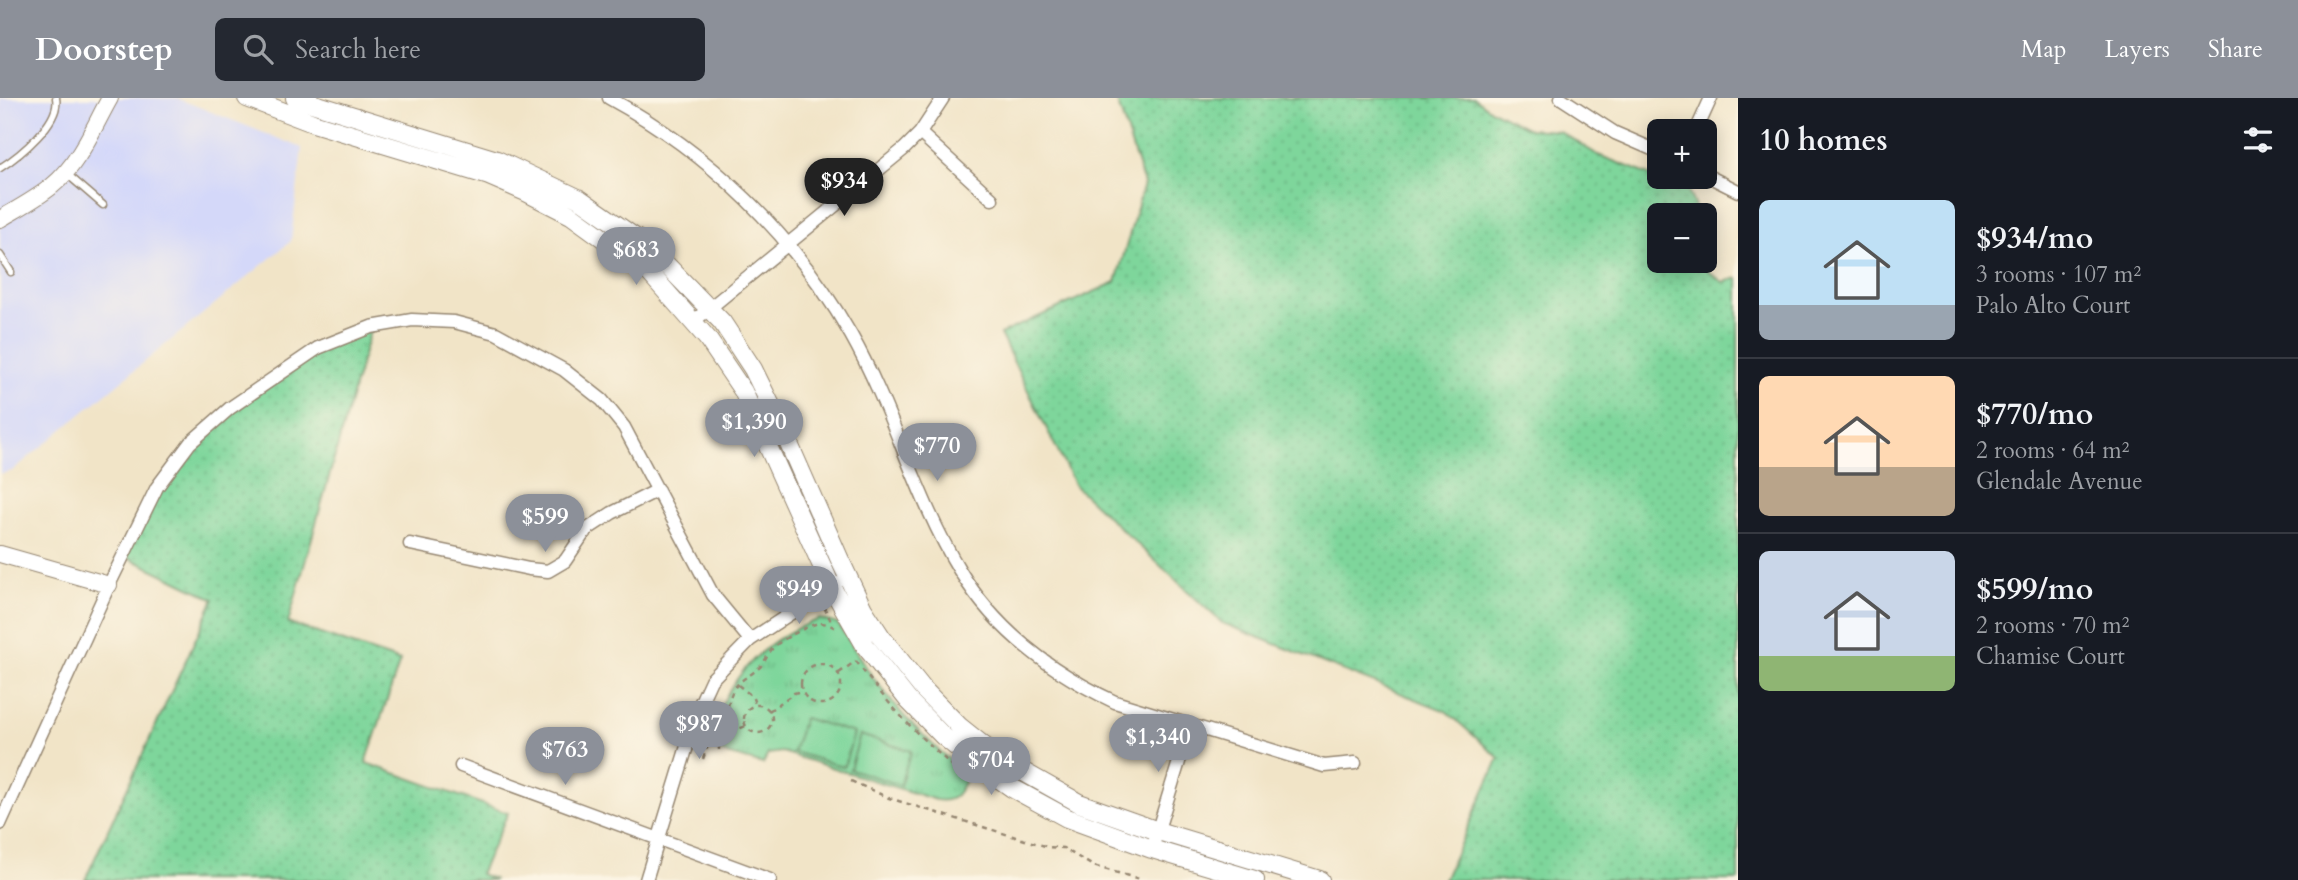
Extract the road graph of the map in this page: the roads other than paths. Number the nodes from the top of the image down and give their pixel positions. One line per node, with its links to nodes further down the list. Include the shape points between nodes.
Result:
1 (56, 98): 12 (lane, via 57,108 38,136)
2 (110, 98): 13 (street)
3 (247, 98): 23 (main road, via 526,192 571,215 647,270)
4 (295, 98): 22 (main road, via 498,160 580,199 650,248)
5 (609, 98): 19 (street, via 717,170)
6 (943, 98): 10 (street)
7 (1561, 98): 11 (street, via 1615,133)
8 (1711, 98): 9 (street)
9 (1701, 119)
10 (920, 133): 16 (street); 19 (street)
11 (1647, 147)
12 (0, 168)
13 (65, 172): 17 (lane); 18 (street, via 53,185)
14 (1717, 180): 15 (street)
15 (1738, 191)
16 (992, 199)
17 (103, 205)
18 (0, 219)
19 (788, 243): 22 (street); 31 (street, via 851,335 943,539 984,604 1030,651 1068,678 1115,702)
20 (0, 255): 21 (lane)
21 (11, 272)
22 (710, 308): 23 (street); 27 (main road, via 753,369)
23 (694, 321): 29 (main road, via 743,391)
24 (658, 489): 25 (street, via 586,530 565,561 548,571); 28 (street, via 624,427 602,400 564,370 496,333 454,322 412,320 371,327 318,348 230,408 190,443 157,488); 30 (street, via 713,595)
25 (410, 544)
26 (0, 554): 28 (street)
27 (848, 577): 29 (street); 35 (main road, via 882,638 959,726 999,758 1080,803)
28 (109, 585): 34 (street)
29 (831, 586): 30 (street); 37 (main road, via 884,671 943,736 1047,809)
30 (750, 640): 36 (street, via 711,680)
31 (1190, 726): 32 (street, via 1324,766); 35 (street)
32 (1355, 763)
33 (461, 766): 36 (street)
34 (0, 824)
35 (1158, 831): 37 (street); 41 (main road)
36 (658, 839): 38 (street); 39 (street)
37 (1152, 849): 40 (main road)
38 (646, 880)
39 (770, 880)
40 (1255, 880)
41 (1320, 880)

